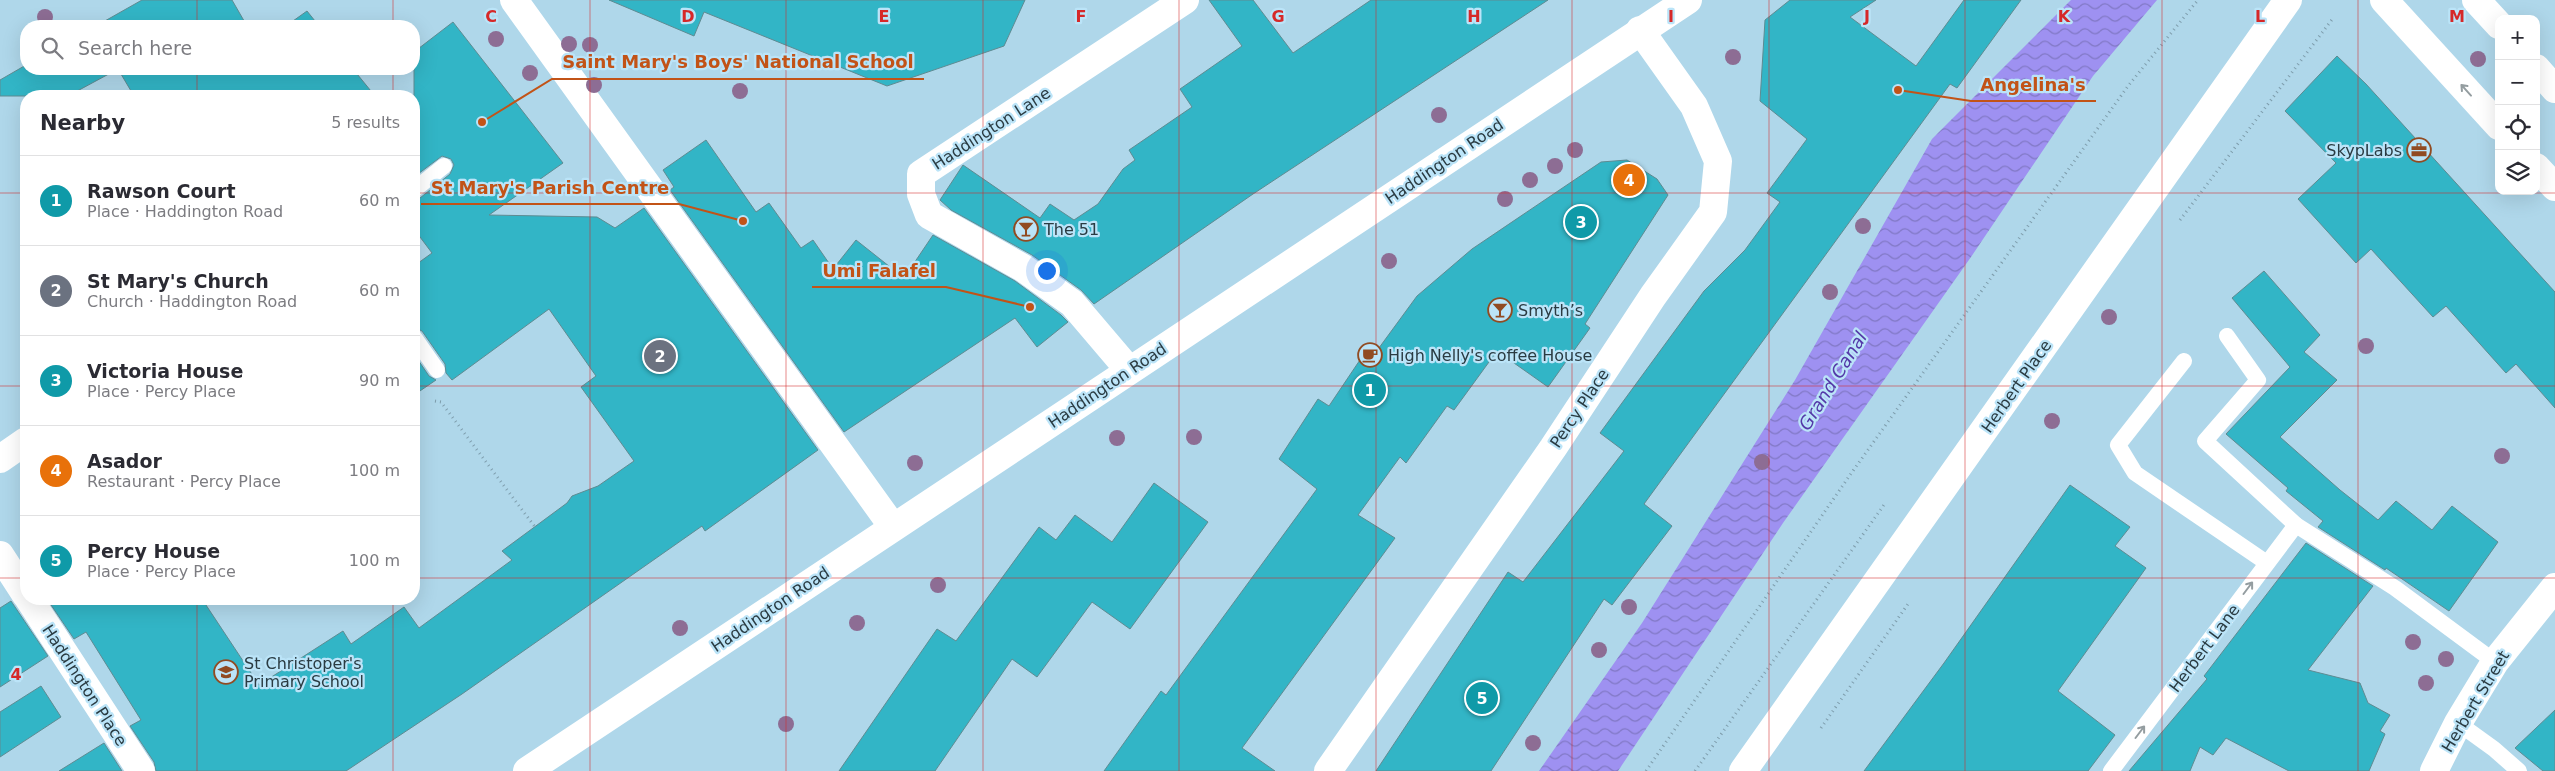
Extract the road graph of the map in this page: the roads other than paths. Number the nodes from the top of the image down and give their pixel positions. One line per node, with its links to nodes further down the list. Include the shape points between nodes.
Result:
1 (514, 0): 25 (street)
2 (1185, 0): 21 (street, Haddington Lane, via 921,174 921,194 929,215 1023,268 1072,302)
3 (1688, 0): 7 (street, Haddington Road)
4 (2288, 0): 36 (street, Herbert Place)
5 (2384, 0): 12 (street, one-way to 5)
6 (2476, 0): 8 (street)
7 (1663, 8): 9 (street, Haddington Road)
8 (2495, 21)
9 (1640, 30): 21 (street, Haddington Road); 35 (street, Percy Place, via 1694,106 1718,161 1713,212)
10 (2540, 72): 11 (street)
11 (2555, 89)
12 (2495, 122)
13 (444, 166): 15 (lane)
14 (2540, 171): 16 (street)
15 (420, 185)
16 (2555, 187)
17 (2227, 336): 24 (lane, via 2258,380 2205,441)
18 (420, 346): 20 (lane)
19 (2184, 361): 27 (lane, via 2118,446 2135,472)
20 (437, 370)
21 (1129, 370): 25 (street, Haddington Road)
22 (20, 445): 23 (street)
23 (0, 459)
24 (2296, 525): 27 (lane, Herbert Lane); 31 (lane, via 2395,588)
25 (894, 527): 34 (street, Haddington Road)
26 (0, 555): 28 (street)
27 (2268, 563): 37 (lane, Herbert Lane, one-way to 27)
28 (20, 586)
29 (2555, 587): 31 (street, Herbert Street)
30 (33, 605): 33 (street, Haddington Place)
31 (2495, 662): 32 (street, Herbert Street)
32 (2458, 723): 38 (street, Herbert Street); 39 (lane)
33 (141, 771)
34 (527, 771)
35 (1328, 771)
36 (1743, 771)
37 (2111, 771)
38 (2434, 771)
39 (2519, 771)

